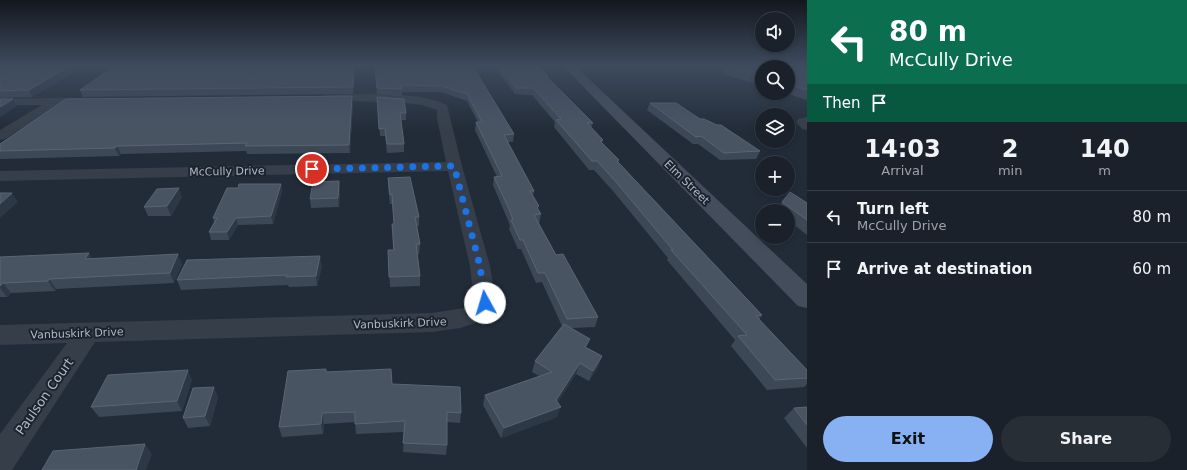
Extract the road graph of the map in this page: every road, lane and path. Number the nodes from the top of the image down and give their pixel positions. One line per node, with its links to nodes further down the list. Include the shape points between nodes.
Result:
1 (589, 87): 11 (main road, Elm Street)
2 (307, 98): 9 (street, Vanbuskirk Drive, via 362,98 440,105 443,108)
3 (104, 100): 4 (street)
4 (57, 101): 5 (street); 8 (street)
5 (0, 102)
6 (807, 121): 7 (street, via 802,122)
7 (807, 126)
8 (0, 136)
9 (454, 166): 10 (street, McCully Drive); 12 (street, Vanbuskirk Drive, via 480,266 485,303 480,313 445,323)
10 (0, 176)
11 (807, 299)
12 (88, 332): 13 (street, Vanbuskirk Drive); 14 (street, Paulson Court)
13 (0, 335)
14 (0, 460)

